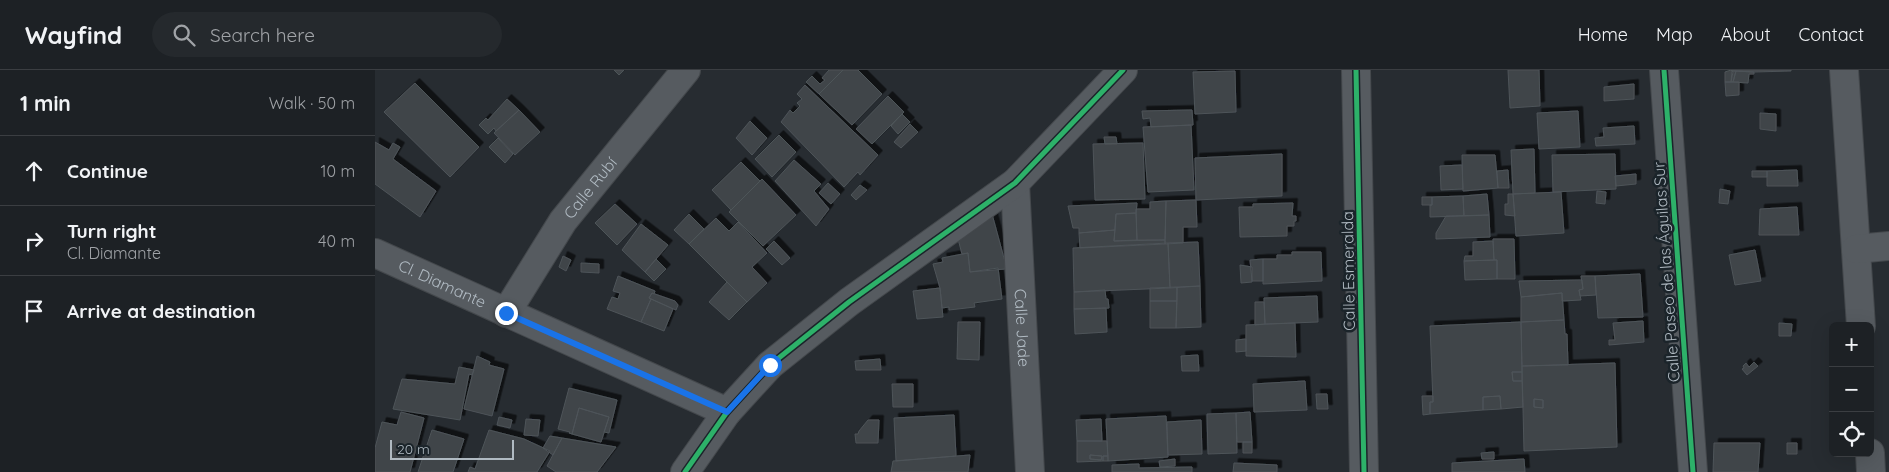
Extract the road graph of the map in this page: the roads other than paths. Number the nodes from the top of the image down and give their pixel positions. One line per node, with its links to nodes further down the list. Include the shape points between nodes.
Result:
1 (686, 70): 10 (street, Calle Rubí, via 563,221)
2 (1123, 70): 6 (street)
3 (1356, 70): 16 (street, Calle Esmeralda)
4 (1663, 70): 17 (street, Calle Paseo de las Águilas Sur)
5 (1844, 70): 8 (street)
6 (1015, 183): 12 (street, via 849,302 770,365); 15 (street, Calle Jade)
7 (1889, 246): 8 (street)
8 (1856, 249): 11 (street)
9 (375, 253): 10 (street, Cl. Diamante)
10 (506, 313): 12 (street, Cl. Diamante)
11 (1861, 322)
12 (727, 412): 14 (street)
13 (1870, 457): 18 (street)
14 (685, 472)
15 (1030, 472)
16 (1364, 472)
17 (1693, 472)
18 (1871, 472)

